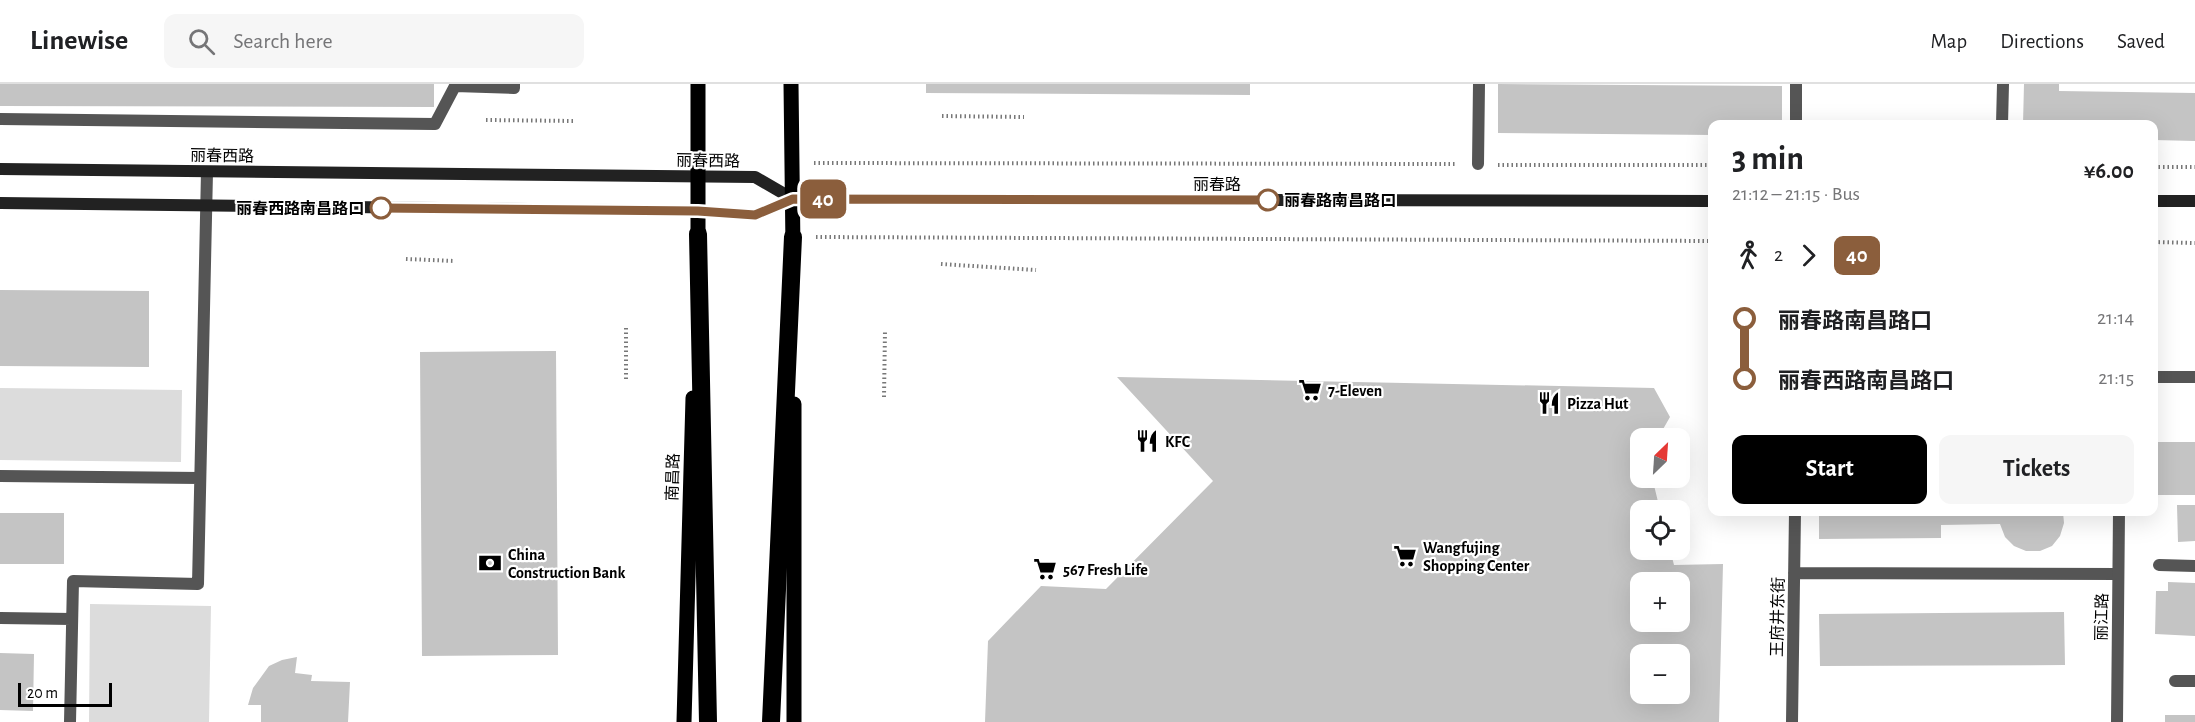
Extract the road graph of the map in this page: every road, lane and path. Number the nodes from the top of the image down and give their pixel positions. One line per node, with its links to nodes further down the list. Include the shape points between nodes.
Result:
1 (514, 84): 9 (street, via 514,88 455,86 435,124)
2 (698, 84): 21 (main road, 南昌路)
3 (791, 84): 14 (main road)
4 (1479, 84): 15 (street)
5 (1796, 84): 11 (street)
6 (2003, 84): 12 (street)
7 (942, 116): 8 (path)
8 (1024, 117)
9 (0, 119)
10 (486, 120): 13 (path)
11 (1796, 120)
12 (2002, 120)
13 (575, 121)
14 (792, 163): 15 (path); 22 (main road)
15 (1478, 164): 16 (path)
16 (1708, 165)
17 (2158, 167): 18 (path)
18 (2195, 167)
19 (0, 169): 20 (main road, 丽春西路)
20 (207, 172): 21 (main road, 丽春西路); 27 (street)
21 (698, 176): 22 (main road, 丽春西路, via 755,177); 28 (main road, 南昌路)
22 (793, 199): 23 (main road, 丽春路); 28 (main road, via 755,215); 30 (main road)
23 (1708, 201)
24 (2158, 201): 25 (main road)
25 (2195, 201)
26 (0, 203): 27 (main road)
27 (206, 206): 28 (main road); 45 (street)
28 (698, 211): 29 (main road, 南昌路)
29 (698, 234): 57 (main road, 南昌路); 58 (highway, 南昌路)
30 (793, 237): 31 (path); 59 (highway); 60 (main road)
31 (1708, 241)
32 (2158, 242): 33 (path)
33 (2195, 243)
34 (406, 259): 35 (path)
35 (455, 261)
36 (941, 264): 37 (path)
37 (1036, 270)
38 (626, 328): 42 (path)
39 (885, 331): 43 (path)
40 (2158, 377): 41 (street)
41 (2195, 377)
42 (626, 382)
43 (884, 397)
44 (0, 476): 45 (street)
45 (200, 478): 53 (street, via 198,584 73,581)
46 (1795, 516): 50 (street, 王府井东街)
47 (2119, 516): 51 (street, 丽江路)
48 (2158, 565): 49 (street)
49 (2195, 566)
50 (1794, 573): 51 (street); 61 (street, 王府井东街)
51 (2118, 574): 62 (street, 丽江路)
52 (0, 618): 53 (street)
53 (72, 619): 56 (street)
54 (2175, 681): 55 (street)
55 (2195, 681)
56 (70, 722)
57 (684, 722)
58 (708, 722)
59 (771, 722)
60 (794, 722)
61 (1792, 722)
62 (2117, 722)

